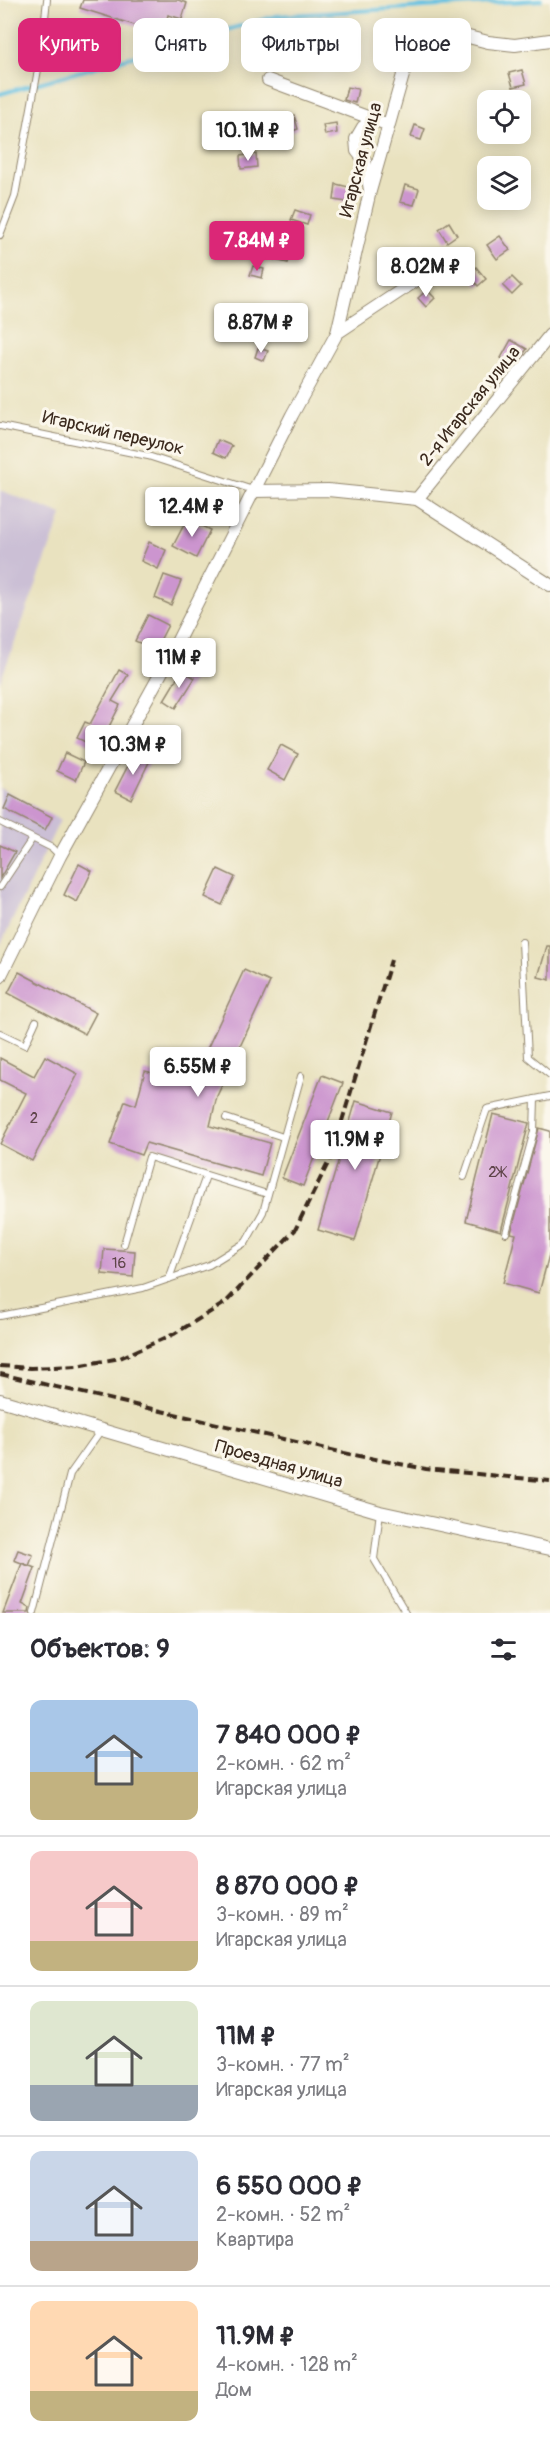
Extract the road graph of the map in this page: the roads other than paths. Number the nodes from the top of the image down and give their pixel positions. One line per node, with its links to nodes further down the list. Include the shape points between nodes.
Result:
1 (47, 0): 7 (lane, via 15,196)
2 (550, 40): 5 (street, Игарская улица, via 514,45 453,33 423,45 407,61)
3 (268, 80): 4 (street)
4 (375, 120): 5 (street); 6 (street, via 363,127 357,139)
5 (389, 125): 6 (street, Игарская улица)
6 (370, 191): 9 (street, Игарская улица)
7 (0, 235)
8 (444, 262): 9 (street)
9 (337, 333): 12 (street, Игарская улица)
10 (550, 334): 13 (street, 2-я Игарская улица)
11 (0, 426): 12 (lane, Игарский переулок, via 148,456)
12 (254, 490): 13 (street, Игарский переулок, via 328,490); 17 (street, Игарская улица, via 166,664)
13 (417, 499): 14 (street, Игарский переулок)
14 (550, 585)
15 (0, 822): 16 (lane)
16 (32, 839): 17 (lane); 18 (lane)
17 (60, 856): 20 (street, Игарская улица)
18 (0, 886)
19 (522, 942): 23 (lane, via 528,1057)
20 (0, 977)
21 (36, 1021): 22 (lane, via 25,1045)
22 (0, 1033)
23 (550, 1074)
24 (301, 1076): 28 (lane)
25 (550, 1096): 26 (lane)
26 (535, 1099): 30 (lane, via 487,1109); 32 (lane, via 534,1131)
27 (226, 1118): 28 (lane)
28 (283, 1137): 31 (lane)
29 (206, 1176): 31 (lane); 33 (lane, via 149,1157); 34 (lane)
30 (464, 1177)
31 (267, 1194): 34 (lane, via 263,1212 246,1242 209,1265)
32 (506, 1233)
33 (124, 1244)
34 (169, 1279): 35 (lane, via 143,1288)
35 (0, 1316)
36 (0, 1400): 37 (street, Проездная улица)
37 (101, 1430): 38 (street, Проездная улица); 40 (lane, via 70,1474)
38 (380, 1512): 39 (street, Проездная улица); 41 (lane, via 374,1559)
39 (550, 1550)
40 (34, 1613)
41 (406, 1613)

